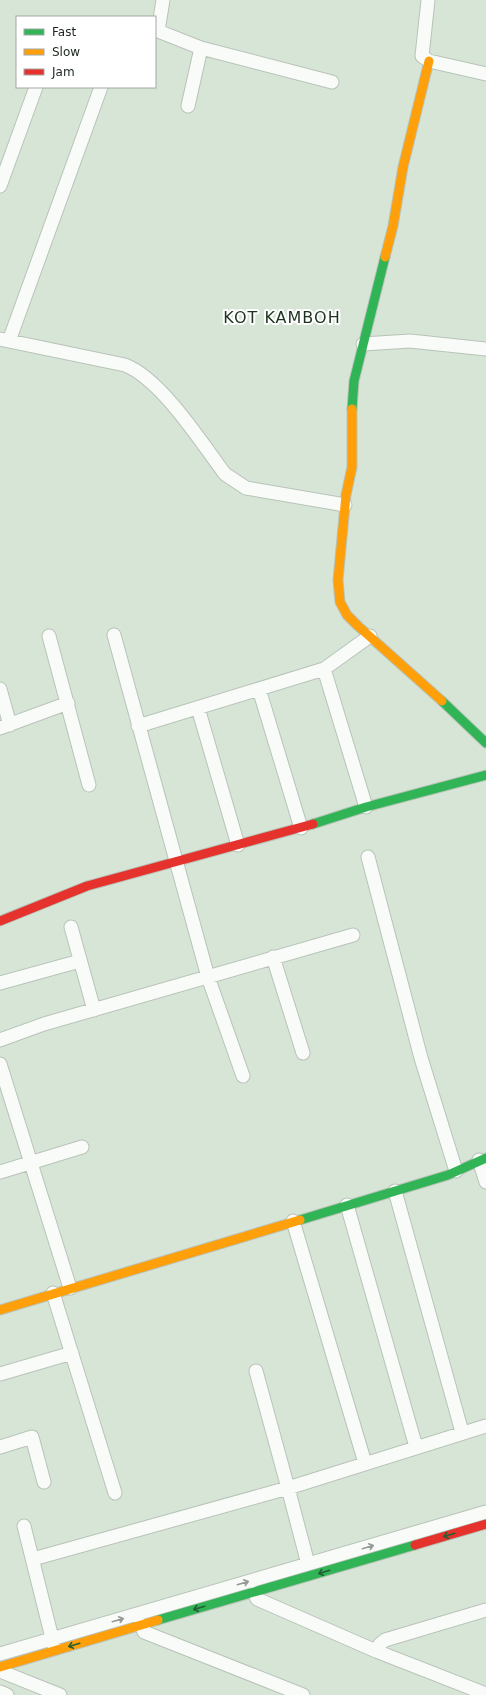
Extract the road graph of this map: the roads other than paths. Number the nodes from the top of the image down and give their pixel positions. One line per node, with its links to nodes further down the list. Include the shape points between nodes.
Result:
1 (163, 0): 3 (street)
2 (428, 0): 5 (street, via 422,56)
3 (157, 31): 4 (street)
4 (201, 48): 7 (street); 10 (street)
5 (429, 61): 6 (street); 13 (street, via 403,167 393,226)
6 (486, 74)
7 (332, 82)
8 (36, 88): 11 (street)
9 (101, 88): 12 (street)
10 (188, 106)
11 (0, 186)
12 (4, 340): 15 (street, via 136,369 174,406 224,474 234,482 246,488)
13 (362, 344): 14 (street, via 410,341); 15 (street, via 354,381 352,467)
14 (486, 349)
15 (345, 505): 18 (street, via 338,580 340,602 347,615)
16 (114, 635): 25 (street)
17 (49, 636): 22 (street)
18 (370, 636): 19 (street); 26 (street)
19 (324, 669): 21 (street); 29 (street)
20 (0, 689): 24 (street)
21 (259, 689): 23 (street); 30 (street)
22 (68, 703): 24 (street); 28 (street)
23 (198, 708): 25 (street); 31 (street)
24 (5, 726)
25 (138, 726): 33 (street)
26 (486, 743)
27 (486, 774): 29 (street)
28 (90, 785)
29 (366, 807): 30 (street)
30 (301, 828): 31 (street)
31 (238, 845): 33 (street)
32 (368, 857): 49 (street, via 421,1058)
33 (177, 862): 34 (street, via 87,886); 39 (street)
34 (0, 921)
35 (71, 927): 38 (street)
36 (353, 935): 37 (street)
37 (273, 957): 39 (street); 43 (street)
38 (80, 961): 40 (street); 41 (street)
39 (208, 977): 41 (street); 45 (street)
40 (0, 983)
41 (94, 1010): 42 (street)
42 (0, 1040)
43 (304, 1053)
44 (0, 1064): 48 (street)
45 (243, 1076)
46 (82, 1147): 48 (street)
47 (483, 1159): 49 (street); 51 (street)
48 (31, 1163): 50 (street); 55 (street)
49 (456, 1171): 52 (street)
50 (0, 1172)
51 (486, 1182)
52 (395, 1191): 53 (street); 62 (street)
53 (347, 1205): 54 (street); 64 (street)
54 (293, 1220): 55 (street); 65 (street)
55 (70, 1288): 56 (street)
56 (53, 1293): 57 (street); 58 (street)
57 (0, 1310)
58 (72, 1353): 60 (street); 68 (street)
59 (256, 1371): 67 (street)
60 (0, 1374)
61 (486, 1426): 62 (street)
62 (462, 1432): 64 (street)
63 (0, 1447): 66 (street, via 32,1438)
64 (416, 1447): 65 (street)
65 (365, 1463): 67 (street)
66 (44, 1482)
67 (288, 1488): 72 (street); 73 (street)
68 (115, 1493)
69 (486, 1512): 73 (street, one-way to 69)
70 (486, 1524): 74 (street, one-way to 74)
71 (24, 1526): 72 (street)
72 (33, 1559): 77 (street)
73 (308, 1564): 77 (street, one-way to 73)
74 (255, 1593): 76 (street, one-way to 76); 78 (street, via 257,1599)
75 (486, 1610): 78 (street, via 385,1640)
76 (142, 1625): 77 (street, one-way to 77); 86 (street, via 144,1632)
77 (54, 1645): 79 (street); 80 (street)
78 (376, 1651): 82 (street)
79 (0, 1654)
80 (0, 1666)
81 (0, 1671): 85 (street)
82 (485, 1691)
83 (0, 1692): 84 (street)
84 (7, 1695)
85 (60, 1695)
86 (303, 1695)

